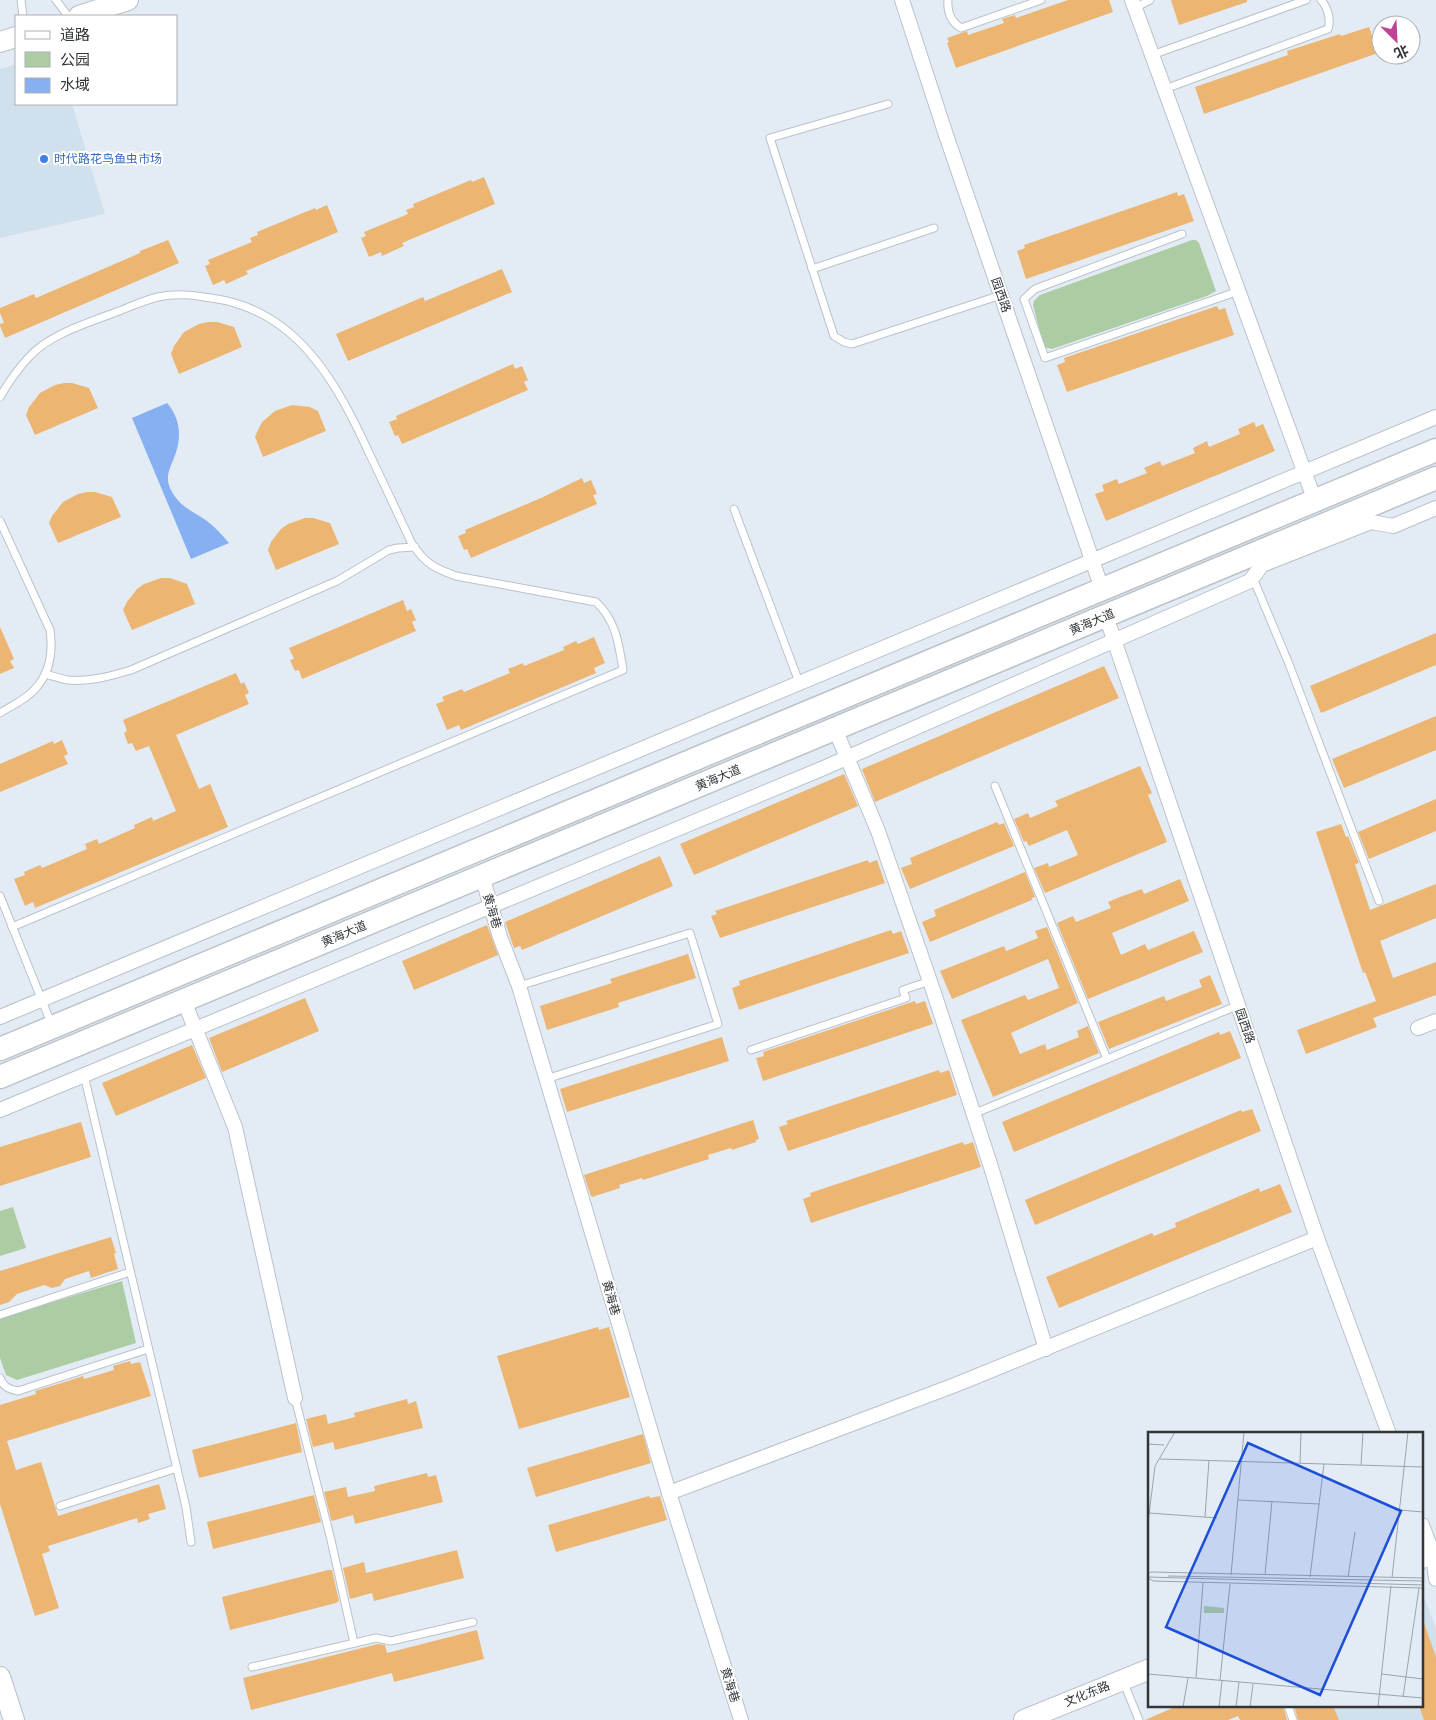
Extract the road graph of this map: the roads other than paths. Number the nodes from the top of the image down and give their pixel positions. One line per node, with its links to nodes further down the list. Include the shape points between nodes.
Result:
1 (21, 0): 11 (lane)
2 (56, 0): 12 (lane)
3 (128, 0): 13 (street)
4 (902, 0): 23 (street, 园西路)
5 (948, 0): 6 (lane, via 950,15 955,25 961,28)
6 (1040, 0)
7 (1150, 0): 10 (lane)
8 (1306, 0): 16 (lane)
9 (1321, 0): 17 (lane, via 1328,14 1328,29)
10 (1134, 4): 16 (street)
11 (23, 15)
12 (67, 15)
13 (82, 15)
14 (15, 37): 15 (street)
15 (0, 42)
16 (1152, 55): 17 (street)
17 (1165, 89): 22 (street)
18 (888, 104): 21 (lane, via 770,138)
19 (934, 228): 21 (lane)
20 (1182, 234): 22 (lane, via 1028,293 1024,299 1045,358)
21 (812, 268): 23 (lane, via 834,336 852,344)
22 (1238, 291): 27 (street)
23 (1001, 294): 34 (street, 园西路)
24 (0, 397): 33 (lane, via 40,346 61,334 141,302 188,295 253,308 295,338 327,373)
25 (1436, 417): 27 (street)
26 (1436, 450): 29 (main road)
27 (1304, 472): 29 (street); 34 (street)
28 (1436, 478): 37 (main road, 黄海大道)
29 (1315, 501): 36 (main road)
30 (1436, 508): 35 (street, via 1393,526 1371,522 1262,566)
31 (734, 509): 40 (lane)
32 (0, 520): 39 (lane, via 50,630 52,640)
33 (415, 547): 39 (lane, via 389,550 337,581 131,670 88,680 67,680); 49 (lane, via 431,566 456,576 596,602 604,609 617,635 623,670)
34 (1092, 560): 36 (street, 园西路); 40 (street)
35 (1253, 578): 38 (street); 47 (lane)
36 (1102, 590): 57 (main road)
37 (1106, 616): 38 (street, 园西路); 42 (main road, 黄海大道)
38 (1114, 640): 43 (street); 54 (street, 园西路)
39 (46, 674): 41 (lane, via 35,690)
40 (799, 682): 52 (street)
41 (0, 713)
42 (835, 729): 43 (street); 45 (main road, 黄海大道)
43 (846, 758): 48 (street); 50 (street, via 878,830)
44 (994, 786): 62 (lane)
45 (482, 876): 48 (street, 黄海巷); 53 (main road, 黄海大道)
46 (0, 896): 49 (lane)
47 (1379, 901)
48 (491, 906): 51 (street, 黄海巷); 59 (street)
49 (12, 927): 52 (lane)
50 (930, 981): 61 (lane, via 903,990 906,998); 67 (street)
51 (519, 986): 65 (street, 黄海巷); 65 (lane, via 690,933 718,1024)
52 (42, 1000): 55 (street); 57 (lane)
53 (184, 1001): 59 (street); 64 (main road, 黄海大道)
54 (1238, 1006): 62 (lane); 68 (street, 园西路)
55 (0, 1018)
56 (1436, 1021): 58 (street)
57 (53, 1027): 60 (main road)
58 (1418, 1028)
59 (196, 1029): 63 (street); 74 (street, via 235,1127)
60 (0, 1049)
61 (751, 1050)
62 (1107, 1059): 67 (lane)
63 (84, 1075): 66 (street); 69 (lane)
64 (0, 1077)
65 (546, 1079): 77 (street, 黄海巷)
66 (0, 1110)
67 (974, 1114): 72 (street)
68 (1317, 1238): 72 (street); 75 (street, 园西路)
69 (130, 1272): 70 (lane); 71 (lane)
70 (0, 1315)
71 (148, 1348): 73 (lane, via 18,1391 10,1390); 76 (lane)
72 (1046, 1349): 77 (street)
73 (0, 1378)
74 (295, 1398): 84 (lane)
75 (1388, 1432)
76 (177, 1468): 78 (lane); 80 (lane)
77 (669, 1492): 91 (street, 黄海巷)
78 (60, 1506)
79 (1424, 1532): 81 (street)
80 (191, 1542)
81 (1430, 1555): 82 (street)
82 (1436, 1579)
83 (473, 1622): 84 (lane, via 391,1641 376,1638)
84 (354, 1643): 85 (lane)
85 (252, 1667)
86 (1148, 1670): 88 (street, 文化东路)
87 (0, 1677): 90 (street)
88 (1123, 1680): 92 (street, 文化东路); 93 (lane)
89 (1289, 1708): 94 (lane)
90 (14, 1720)
91 (741, 1720)
92 (1024, 1720)
93 (1139, 1720)
94 (1293, 1720)

